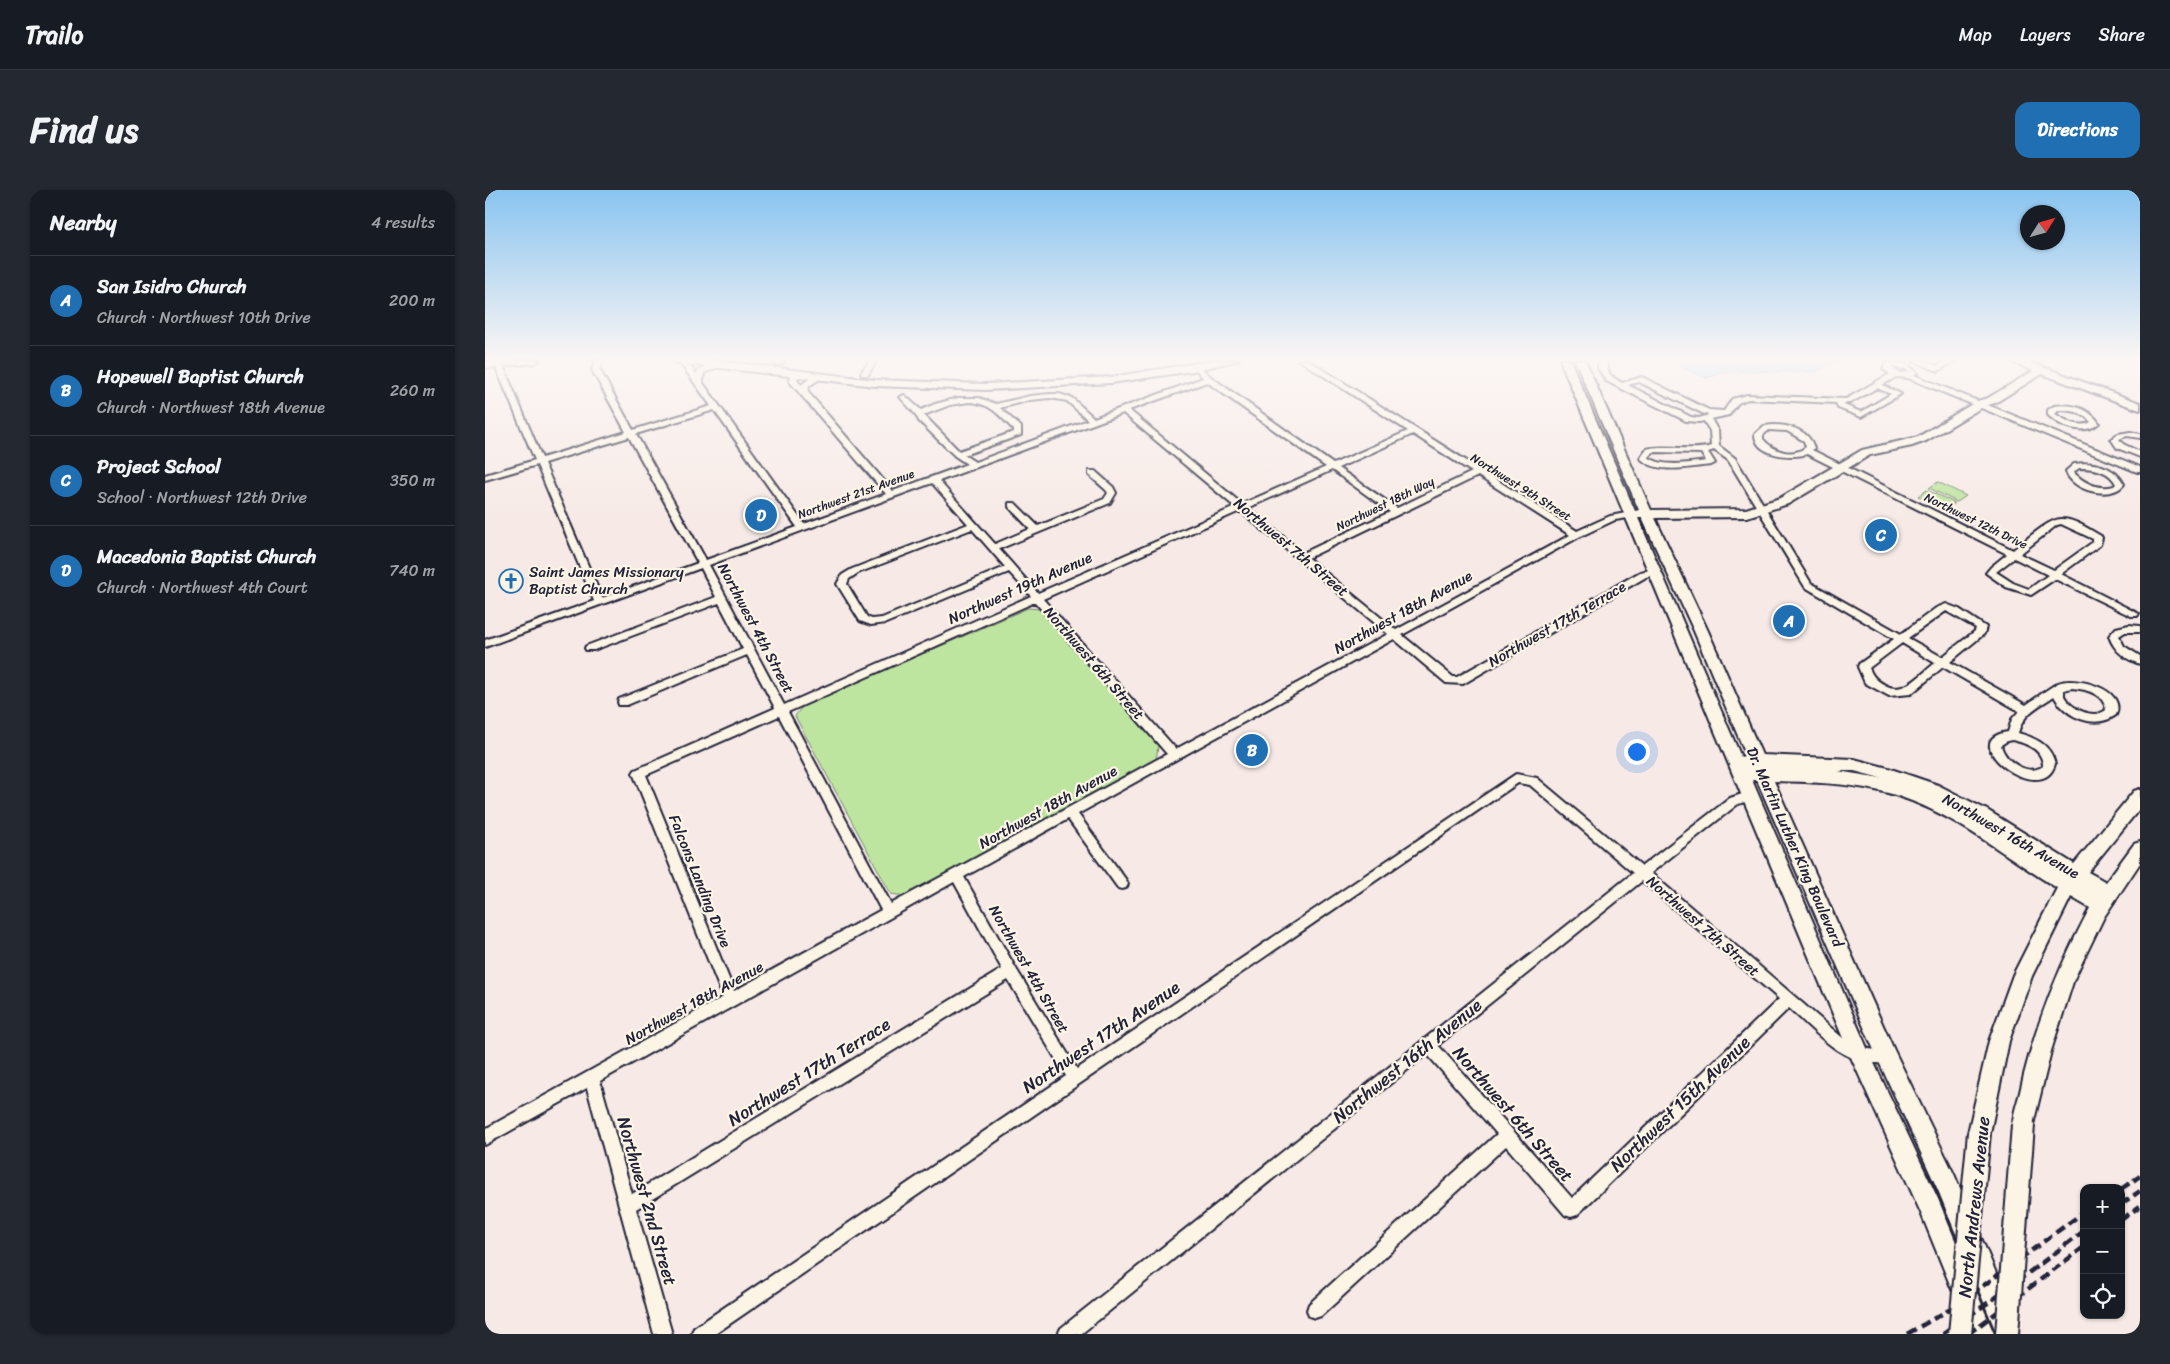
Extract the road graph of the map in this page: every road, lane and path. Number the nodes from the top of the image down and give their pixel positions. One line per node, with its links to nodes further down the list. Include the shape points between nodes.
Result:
1 (518, 413): 37 (street)
2 (620, 413): 28 (street, Northwest 4th Street)
3 (697, 413): 28 (street)
4 (721, 413): 55 (street)
5 (822, 413): 47 (street)
6 (1002, 413): 34 (street, via 1018,429 1018,433)
7 (1084, 413): 24 (street)
8 (1114, 413): 24 (street, Northwest 21st Avenue)
9 (1128, 413): 49 (street, Northwest 7th Street)
10 (1256, 413): 39 (street)
11 (1384, 413): 26 (street, Northwest 9th Street)
12 (1588, 413): 53 (main road, Dr. Martin Luther King Boulevard)
13 (1603, 413): 51 (main road, Dr. Martin Luther King Boulevard)
14 (1678, 413): 23 (street, via 1689,419)
15 (1714, 413): 22 (street)
16 (1723, 413): 22 (street)
17 (1964, 413): 40 (main road, via 1922,439 1866,452)
18 (2005, 413): 27 (street)
19 (2052, 413): 25 (street)
20 (2085, 413): 25 (street, via 2095,423 2088,428)
21 (921, 414): 34 (street, via 922,419)
22 (1717, 414): 23 (street)
23 (1707, 419): 30 (street, via 1714,431)
24 (1093, 421): 38 (street, Northwest 21st Avenue)
25 (2063, 423): 27 (street)
26 (1413, 432): 39 (street, Northwest 19th Avenue); 44 (street, Northwest 9th Street)
27 (2049, 432): 36 (street)
28 (631, 434): 37 (street); 61 (street, Northwest 4th Street)
29 (2140, 436): 33 (street, via 2117,436 2117,443)
30 (1715, 446): 31 (street); 50 (street, via 1731,458)
31 (1703, 450): 31 (street, via 1711,463 1661,465 1644,458 1651,450)
32 (1807, 451): 32 (street, via 1810,448 1808,440 1790,429 1767,428 1759,434 1761,443 1775,451 1793,454); 40 (street, Northwest 12th Drive)
33 (2130, 452): 35 (street); 36 (street)
34 (958, 454): 38 (street, via 959,460)
35 (2140, 455)
36 (2118, 461): 41 (street); 42 (street)
37 (538, 462): 45 (street); 67 (street)
38 (970, 466): 46 (street, Northwest 21st Avenue)
39 (1331, 467): 49 (street, Northwest 19th Avenue); 52 (street)
40 (1840, 467): 50 (main road, via 1784,501); 59 (street, Northwest 12th Drive)
41 (2105, 470): 41 (street, via 2083,465 2070,471 2075,479 2089,487 2117,488 2119,480)
42 (2140, 470)
43 (1092, 473): 56 (street, via 1110,489 1112,493 1107,501)
44 (1477, 473): 52 (street, Northwest 18th Way); 57 (street, Northwest 9th Street)
45 (485, 478)
46 (934, 480): 47 (street, Northwest 21st Avenue); 54 (street, Northwest 6th Street)
47 (892, 495): 55 (street, Northwest 21st Avenue)
48 (1012, 505): 56 (street)
49 (1242, 506): 60 (street, Northwest 7th Street); 65 (street, Northwest 19th Avenue)
50 (1761, 508): 51 (main road, via 1747,513); 71 (street, via 1808,585)
51 (1646, 510): 53 (main road); 85 (main road, Dr. Martin Luther King Boulevard)
52 (1396, 512): 60 (street, Northwest 18th Way)
53 (1631, 515): 57 (street, Northwest 18th Avenue, via 1613,518); 63 (main road, Dr. Martin Luther King Boulevard)
54 (973, 524): 58 (street, Northwest 6th Street); 62 (street, via 855,571 841,584 863,618 871,622 883,621)
55 (802, 528): 61 (street, Northwest 21st Avenue)
56 (1036, 530): 58 (street)
57 (1577, 535): 70 (street, Northwest 18th Avenue)
58 (993, 548): 62 (street, Northwest 6th Street)
59 (2013, 553): 64 (street, Northwest 12th Drive); 64 (street, via 1991,573 1998,579 2031,592); 64 (street, via 2054,523 2076,526 2098,538 2097,543)
60 (1303, 557): 70 (street, Northwest 7th Street)
61 (703, 564): 66 (street, Northwest 4th Street); 67 (street, Northwest 21st Avenue)
62 (1011, 568): 65 (street, Northwest 6th Street)
63 (1655, 572): 77 (street, Northwest 17th Terrace, via 1643,574); 84 (main road, Dr. Martin Luther King Boulevard)
64 (2056, 575): 68 (street, Northwest 12th Drive)
65 (1037, 597): 80 (street, Northwest 19th Avenue); 83 (street, Northwest 6th Street)
66 (722, 598): 73 (street); 74 (street, Northwest 4th Street)
67 (599, 602): 72 (street, Northwest 21st Avenue)
68 (2137, 611): 69 (street)
69 (2136, 628): 75 (street, via 2117,631 2115,640 2125,653)
70 (1396, 634): 77 (street, Northwest 7th Street, via 1450,680); 83 (street, Northwest 18th Avenue)
71 (1900, 638): 76 (street); 76 (street, via 1946,607 1976,622 1980,632); 76 (street, via 1863,667 1869,680 1889,692 1907,690)
72 (485, 644)
73 (590, 648)
74 (750, 650): 79 (street); 80 (street, Northwest 4th Street)
75 (2140, 660)
76 (1944, 662): 81 (street)
77 (1459, 681)
78 (2063, 685): 78 (street, via 2078,684 2096,690 2109,701 2112,712 2103,718 2078,714 2059,698); 81 (street)
79 (623, 702)
80 (782, 710): 86 (street, Northwest 19th Avenue); 98 (street, Northwest 4th Street)
81 (2025, 710): 82 (street, via 2017,719)
82 (2012, 736): 82 (street, via 1995,743 1997,755 2004,762 2031,774 2048,768 2047,756 2042,750 2030,741)
83 (1175, 755): 91 (street, Northwest 18th Avenue)
84 (1738, 767): 85 (main road, Northwest 16th Avenue); 88 (main road, Dr. Martin Luther King Boulevard)
85 (1759, 767): 90 (main road, Dr. Martin Luther King Boulevard); 95 (main road, Northwest 16th Avenue, via 1883,785 1928,801)
86 (639, 772): 101 (street, Falcons Landing Drive)
87 (1525, 779): 93 (street, Northwest 7th Street, via 1533,781); 106 (street, Northwest 17th Avenue, via 1515,778)
88 (1751, 796): 90 (main road, via 1763,798); 93 (street, Northwest 16th Avenue, via 1734,802); 103 (main road, Dr. Martin Luther King Boulevard)
89 (2140, 796): 95 (main road, via 2089,856)
90 (1777, 808): 104 (main road, Dr. Martin Luther King Boulevard)
91 (1070, 813): 94 (street, Northwest 18th Avenue); 96 (street)
92 (2140, 849): 97 (main road)
93 (1642, 873): 100 (street, Northwest 7th Street); 102 (street, Northwest 16th Avenue)
94 (957, 876): 98 (street, Northwest 18th Avenue); 99 (street, Northwest 4th Street)
95 (2073, 881): 97 (main road, Northwest 16th Avenue); 115 (main road, North Andrews Avenue, bridge, via 2061,897 2023,975 1999,1041 1979,1133)
96 (1122, 884)
97 (2104, 899): 117 (main road, bridge, via 2057,997 2035,1066 2023,1125)
98 (889, 912): 101 (street, Northwest 18th Avenue)
99 (1009, 971): 106 (street, Northwest 4th Street); 109 (street, Northwest 17th Terrace)
100 (1789, 999): 103 (street, Northwest 7th Street, via 1839,1044); 110 (street, Northwest 15th Avenue)
101 (731, 1001): 105 (street, Northwest 18th Avenue)
102 (1428, 1044): 107 (street, Northwest 6th Street); 114 (street, Northwest 16th Avenue)
103 (1860, 1055): 104 (street, Northwest 7th Street); 116 (main road, Dr. Martin Luther King Boulevard)
104 (1887, 1057): 117 (main road, Dr. Martin Luther King Boulevard, via 1946,1182)
105 (592, 1078): 108 (street, Northwest 18th Avenue); 109 (street, Northwest 2nd Street)
106 (1075, 1078): 113 (street, Northwest 17th Avenue)
107 (1507, 1136): 110 (street, Northwest 6th Street); 111 (street)
108 (485, 1137)
109 (628, 1205): 112 (street, Northwest 2nd Street)
110 (1571, 1209)
111 (1315, 1310)
112 (663, 1334)
113 (700, 1334)
114 (1067, 1334)
115 (1960, 1334)
116 (1982, 1334)
117 (2009, 1334)

